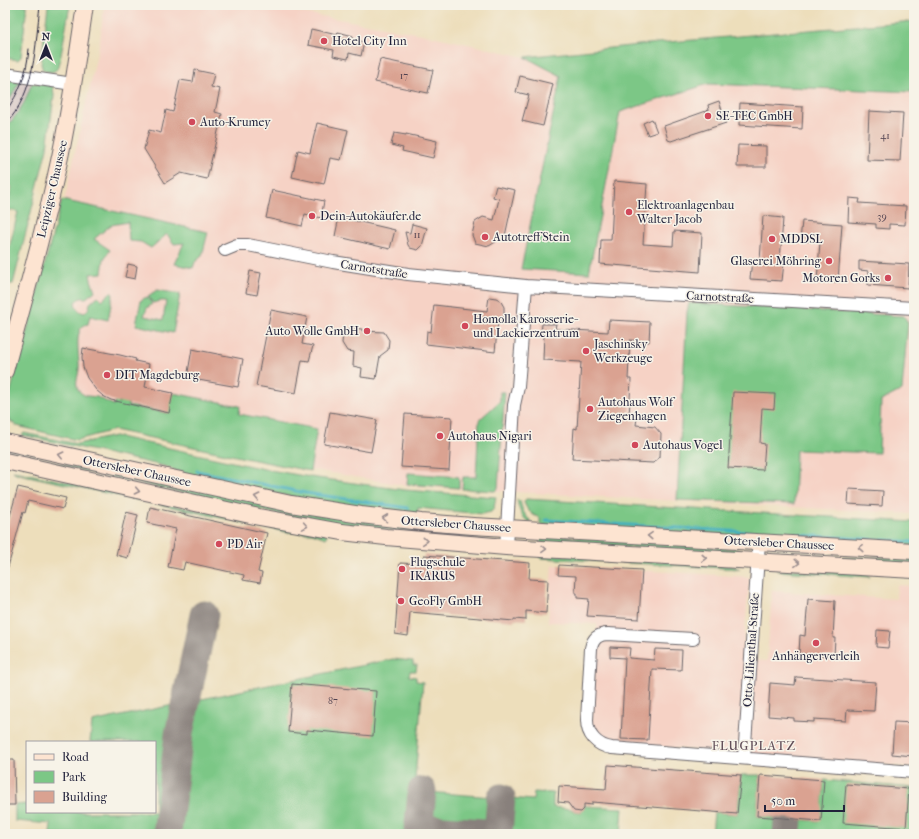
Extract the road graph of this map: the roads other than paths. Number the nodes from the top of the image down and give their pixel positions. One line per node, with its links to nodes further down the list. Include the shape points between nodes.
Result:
1 (85, 5): 3 (main road, Leipziger Chaussee)
2 (5, 74): 3 (street)
3 (73, 84): 7 (main road, Leipziger Chaussee, via 52,193)
4 (225, 250): 5 (street, Carnotstraße, via 248,245 408,274)
5 (526, 286): 6 (street, Carnotstraße); 10 (street, via 518,387 514,405)
6 (914, 308)
7 (5, 371)
8 (5, 442): 10 (main road, Ottersleber Chaussee, one-way to 8, via 422,522 298,506)
9 (5, 462): 12 (main road, Ottersleber Chaussee, one-way to 12, via 302,525 386,537)
10 (507, 528): 11 (main road, Ottersleber Chaussee, one-way to 10); 12 (street)
11 (759, 542): 13 (main road, Ottersleber Chaussee, one-way to 11); 14 (street, Otto-Lilienthal-Straße)
12 (506, 547): 14 (main road, Ottersleber Chaussee, one-way to 14)
13 (914, 551)
14 (758, 561): 15 (main road, Ottersleber Chaussee, one-way to 15); 17 (street, Otto-Lilienthal-Straße)
15 (914, 570)
16 (693, 639): 17 (street, via 608,634 596,637 591,648 587,720 589,733 598,743 608,747)
17 (744, 758): 18 (street)
18 (914, 772)

